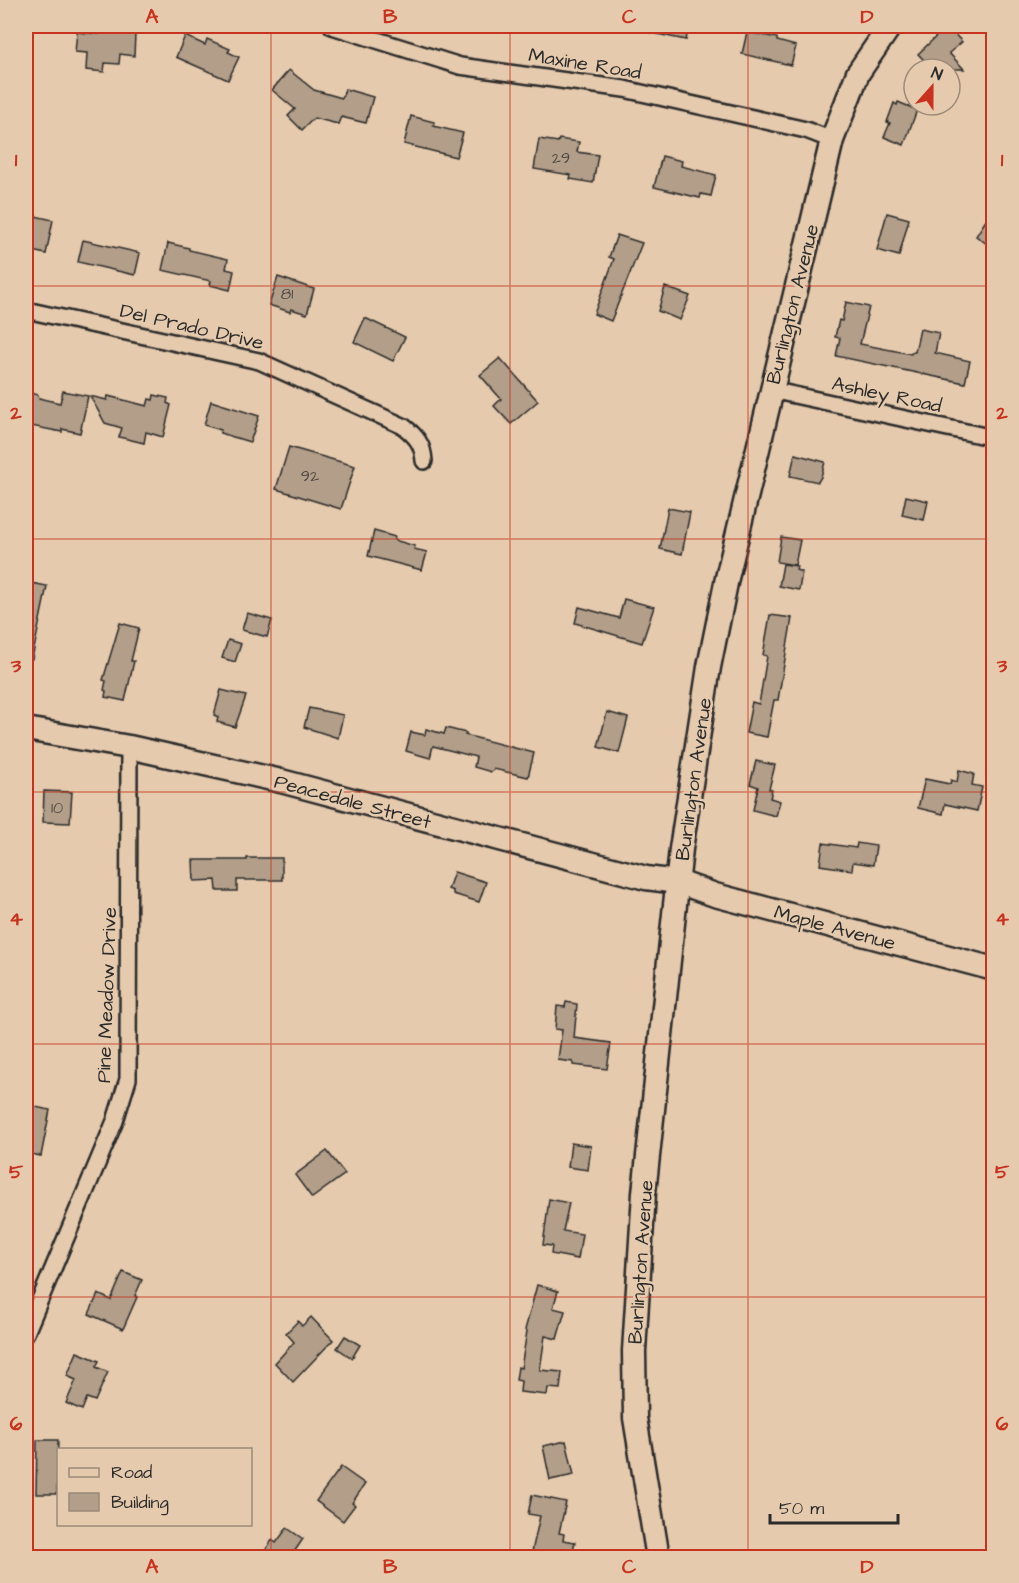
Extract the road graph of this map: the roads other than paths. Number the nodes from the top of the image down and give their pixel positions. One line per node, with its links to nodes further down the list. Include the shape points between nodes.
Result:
1 (332, 26): 3 (street, Maxine Road, via 460,66 624,89 806,130)
2 (890, 26): 3 (main road, Burlington Avenue, via 858,72)
3 (832, 140): 5 (main road, Burlington Avenue)
4 (26, 310): 7 (street, Del Prado Drive, via 259,361 403,426 423,448)
5 (771, 390): 6 (street, Ashley Road); 10 (main road, Burlington Avenue, via 709,667)
6 (993, 438)
7 (424, 461)
8 (26, 729): 9 (main road, Peacedale Street)
9 (129, 747): 10 (main road, Peacedale Street, via 281,781 646,878); 12 (street, Pine Meadow Drive, via 128,1079 116,1122)
10 (678, 882): 11 (main road, Maple Avenue); 13 (main road, Burlington Avenue, via 644,1193 634,1351 636,1418)
11 (993, 969)
12 (26, 1333)
13 (658, 1557)

